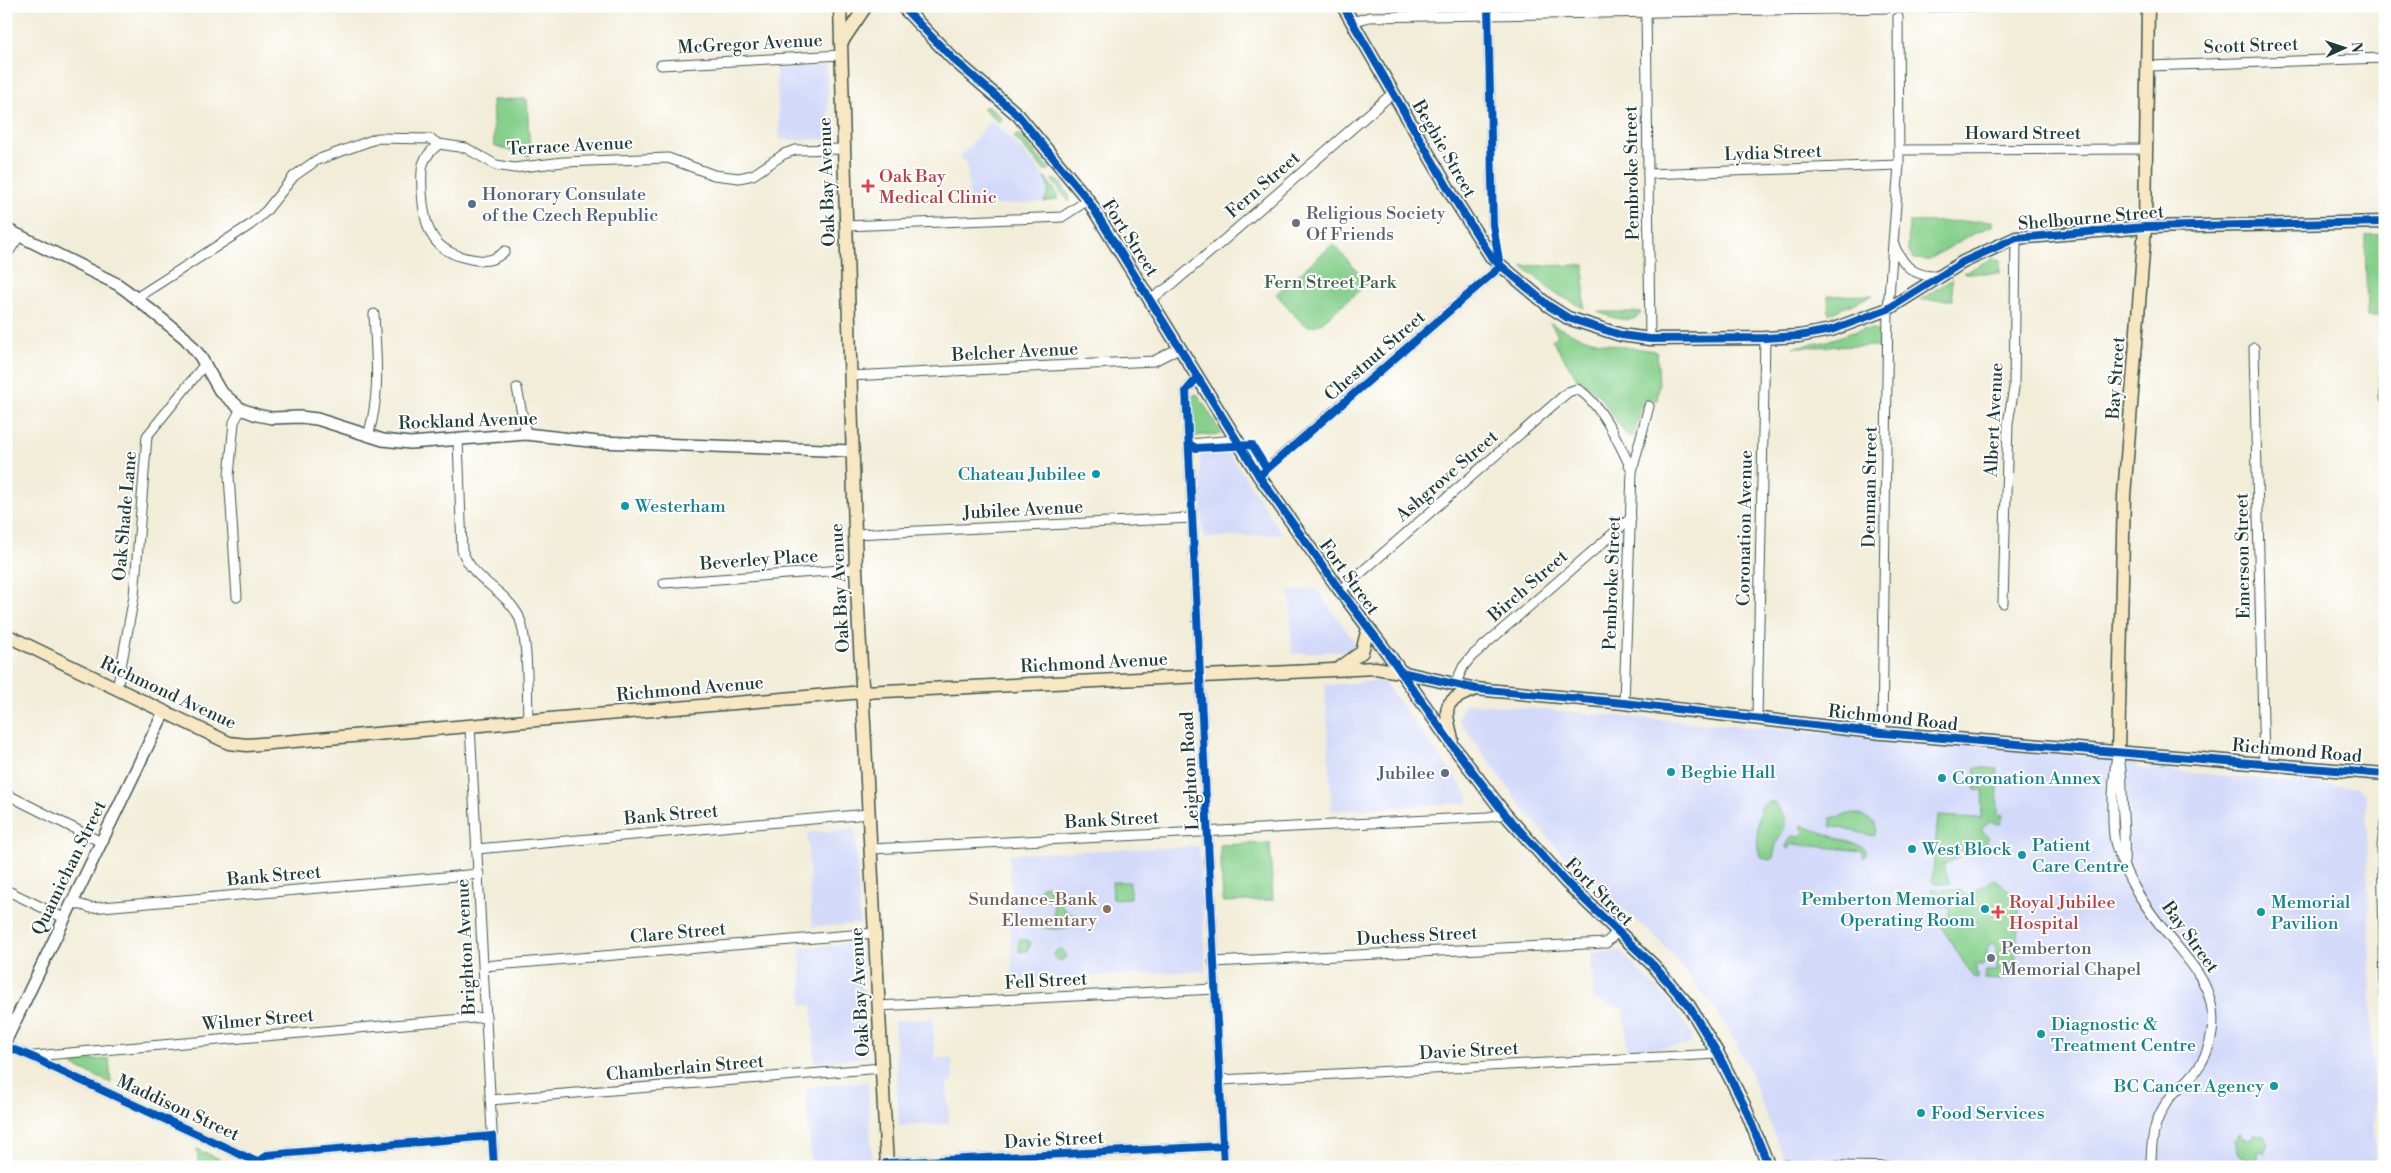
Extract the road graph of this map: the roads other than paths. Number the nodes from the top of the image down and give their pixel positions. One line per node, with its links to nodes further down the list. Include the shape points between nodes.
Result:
1 (840, 6): 13 (main road, Oak Bay Avenue)
2 (866, 6): 13 (main road)
3 (902, 6): 24 (main road, Fort Street, via 952,59 1018,115)
4 (1343, 6): 12 (main road, Begbie Street)
5 (1978, 6): 8 (street)
6 (2148, 6): 16 (main road, Bay Street)
7 (1888, 7): 9 (street); 11 (street, via 1891,15)
8 (1907, 7): 11 (street, via 1905,14)
9 (1646, 9): 10 (street); 23 (street, Pembroke Street)
10 (1488, 10): 12 (street, via 1369,17); 26 (street)
11 (1898, 17): 21 (street, Denman Street)
12 (1352, 22): 17 (main road, Begbie Street)
13 (841, 49): 15 (street, McGregor Avenue); 19 (main road, Oak Bay Avenue)
14 (2385, 58): 16 (street, Scott Street)
15 (661, 65)
16 (2148, 66): 20 (main road, Bay Street)
17 (1394, 92): 35 (main road, Begbie Street, via 1455,200); 39 (street, Fern Street, via 1218,246)
18 (439, 144): 19 (street, Terrace Avenue, via 466,148 496,165 514,168 563,162 668,158 714,175 739,178 753,176 784,154 796,150); 33 (street, via 428,152 423,161 425,224 438,243 464,258 484,262 496,260); 38 (street, Terrace Avenue, via 430,139 378,138 317,160 294,176 266,211 250,225)
19 (843, 149): 27 (main road, Oak Bay Avenue)
20 (2146, 149): 21 (street, Howard Street); 28 (main road, Bay Street)
21 (1899, 150): 22 (street, Denman Street)
22 (1899, 165): 23 (street, Lydia Street); 32 (street, Denman Street)
23 (1648, 174): 44 (street, Pembroke Street)
24 (1088, 200): 27 (street, via 1062,217); 39 (main road, Fort Street)
25 (2385, 222): 28 (main road, Shelbourne Street)
26 (1493, 225)
27 (846, 226): 48 (main road, Oak Bay Avenue)
28 (2145, 227): 31 (main road, Shelbourne Street); 86 (main road, Bay Street, via 2124,496)
29 (6, 229): 30 (street, Rockland Avenue)
30 (20, 235): 34 (street); 38 (street, Rockland Avenue, via 117,284)
31 (2016, 238): 36 (main road, Shelbourne Street, via 1963,262); 69 (street, Albert Avenue, via 2014,388 2008,423)
32 (1894, 243): 36 (street, via 1908,268 1926,276); 40 (street, Denman Street)
33 (505, 250)
34 (6, 256)
35 (1500, 267): 37 (main road, Begbie Street); 60 (street, Chestnut Street)
36 (1941, 276): 40 (main road, Shelbourne Street)
37 (1533, 294): 44 (main road, Shelbourne Street, via 1568,318 1607,332)
38 (136, 298): 47 (street, Rockland Avenue, via 185,338)
39 (1151, 299): 45 (main road, Fort Street)
40 (1888, 309): 43 (main road, Shelbourne Street, via 1831,330); 84 (street, Denman Street)
41 (374, 314): 55 (street, via 378,389)
42 (2383, 320): 51 (street)
43 (1766, 338): 44 (main road, Shelbourne Street); 81 (street, Coronation Avenue)
44 (1650, 339)
45 (1178, 348): 48 (street, Belcher Avenue, via 1154,361); 49 (main road, Fort Street)
46 (2254, 348): 87 (street, Emerson Street)
47 (205, 364): 53 (street, Rockland Avenue, via 220,391); 76 (street, Oak Shade Lane, via 147,436 134,596)
48 (850, 376): 59 (main road, Oak Bay Avenue)
49 (1197, 378): 57 (main road, Fort Street); 58 (street, Leighton Road, via 1186,391)
50 (518, 388): 54 (street)
51 (2385, 398)
52 (1649, 406): 61 (street, Pembroke Street)
53 (241, 408): 55 (street, Rockland Avenue, via 257,416 317,419); 68 (street, via 234,422 229,476)
54 (526, 434): 56 (street, Rockland Avenue); 59 (street, Rockland Avenue, via 598,442)
55 (368, 436): 56 (street, Rockland Avenue, via 410,443)
56 (458, 439): 82 (street, via 462,550 476,575 507,600 518,615 523,633)
57 (1236, 440): 58 (street); 67 (main road, Fort Street)
58 (1189, 444): 62 (street, Leighton Road)
59 (852, 451): 64 (main road, Oak Bay Avenue)
60 (1270, 467)
61 (1632, 471): 63 (street, Pembroke Street); 67 (street, Ashgrove Street, via 1620,442 1587,394 1577,389 1568,392)
62 (1192, 518): 64 (street, Jubilee Avenue); 74 (street, Leighton Road)
63 (1631, 518): 75 (street, Birch Street, via 1472,656 1462,667); 79 (street, Pembroke Street)
64 (855, 534): 65 (main road, Oak Bay Avenue)
65 (856, 569): 66 (street, Beverley Place); 78 (main road, Oak Bay Avenue)
66 (664, 583)
67 (1340, 591): 70 (main road, Fort Street)
68 (237, 597)
69 (2003, 604)
70 (1368, 628): 72 (main road, via 1362,652); 73 (main road, Fort Street)
71 (6, 635): 76 (main road, Richmond Avenue)
72 (1338, 669): 73 (main road, Richmond Avenue, via 1375,668); 74 (main road, Richmond Avenue)
73 (1401, 672): 75 (main road, Richmond Road); 85 (main road, Fort Street)
74 (1200, 676): 78 (main road, Richmond Avenue); 93 (street, Leighton Road)
75 (1455, 685): 77 (main road, Richmond Road)
76 (118, 689): 80 (main road, Richmond Avenue)
77 (1476, 690): 79 (main road, Richmond Road); 85 (main road, via 1449,702 1446,710)
78 (863, 692): 82 (main road, Richmond Avenue); 90 (main road, Oak Bay Avenue)
79 (1624, 703): 81 (main road, Richmond Road)
80 (164, 712): 83 (main road, Richmond Avenue, via 229,743 247,744); 94 (street, Quamichan Street)
81 (1757, 718): 84 (main road, Richmond Road)
82 (528, 721): 83 (main road, Richmond Avenue)
83 (470, 726): 95 (street, Brighton Avenue)
84 (1882, 733): 86 (main road, Richmond Road)
85 (1453, 746): 91 (main road, Fort Street)
86 (2118, 752): 87 (main road, Richmond Road); 125 (street, Bay Street, via 2124,773 2124,865 2144,902 2199,974 2209,994 2213,1019 2205,1057 2189,1080 2167,1101 2160,1114 2152,1144)
87 (2264, 764): 88 (main road, Richmond Road)
88 (2385, 774)
89 (6, 794): 94 (street)
90 (869, 814): 95 (street, Bank Street); 96 (main road, Oak Bay Avenue)
91 (1505, 814): 93 (street, Bank Street); 101 (main road, Fort Street, via 1566,882)
92 (2385, 822): 106 (street, via 2382,846)
93 (1208, 832): 96 (street, Bank Street); 103 (street, Leighton Road)
94 (101, 842): 99 (street, Quamichan Street)
95 (476, 849): 97 (street, Brighton Avenue)
96 (871, 849): 102 (main road, Oak Bay Avenue)
97 (479, 874): 99 (street, Bank Street, via 91,908); 104 (street, Brighton Avenue)
98 (6, 890): 100 (street)
99 (72, 902): 100 (street, Quamichan Street)
100 (64, 918): 109 (street, Quamichan Street)
101 (1617, 932): 103 (street, Duchess Street, via 1606,943); 111 (main road, Fort Street, via 1683,999)
102 (875, 933): 104 (street, Clare Street); 107 (main road, Oak Bay Avenue)
103 (1213, 962): 105 (street, Leighton Road)
104 (484, 966): 108 (street, Brighton Avenue)
105 (1215, 989): 107 (street, Fell Street); 114 (street, Leighton Road)
106 (2385, 993)
107 (878, 1006): 113 (main road, Oak Bay Avenue)
108 (486, 1017): 112 (street, Wilmer Street); 115 (street, Brighton Avenue)
109 (6, 1040)
110 (6, 1046): 112 (street, Maddison Street)
111 (1718, 1054): 114 (street, Davie Street); 122 (main road, Fort Street, via 1744,1105)
112 (34, 1056): 118 (street, Maddison Street)
113 (882, 1068): 115 (street, Chamberlain Street); 119 (main road, Oak Bay Avenue)
114 (1221, 1080): 117 (street, Leighton Road)
115 (490, 1100): 116 (street, Brighton Avenue)
116 (492, 1136): 118 (street, Maddison Street, via 278,1154); 120 (street, Brighton Avenue)
117 (1224, 1146): 119 (street, Davie Street); 121 (street, Leighton Road)
118 (255, 1164)
119 (886, 1165)
120 (494, 1167)
121 (1224, 1167)
122 (1769, 1167)
123 (1780, 1167): 124 (street, via 1786,1164)
124 (1900, 1167)
125 (2151, 1167)

